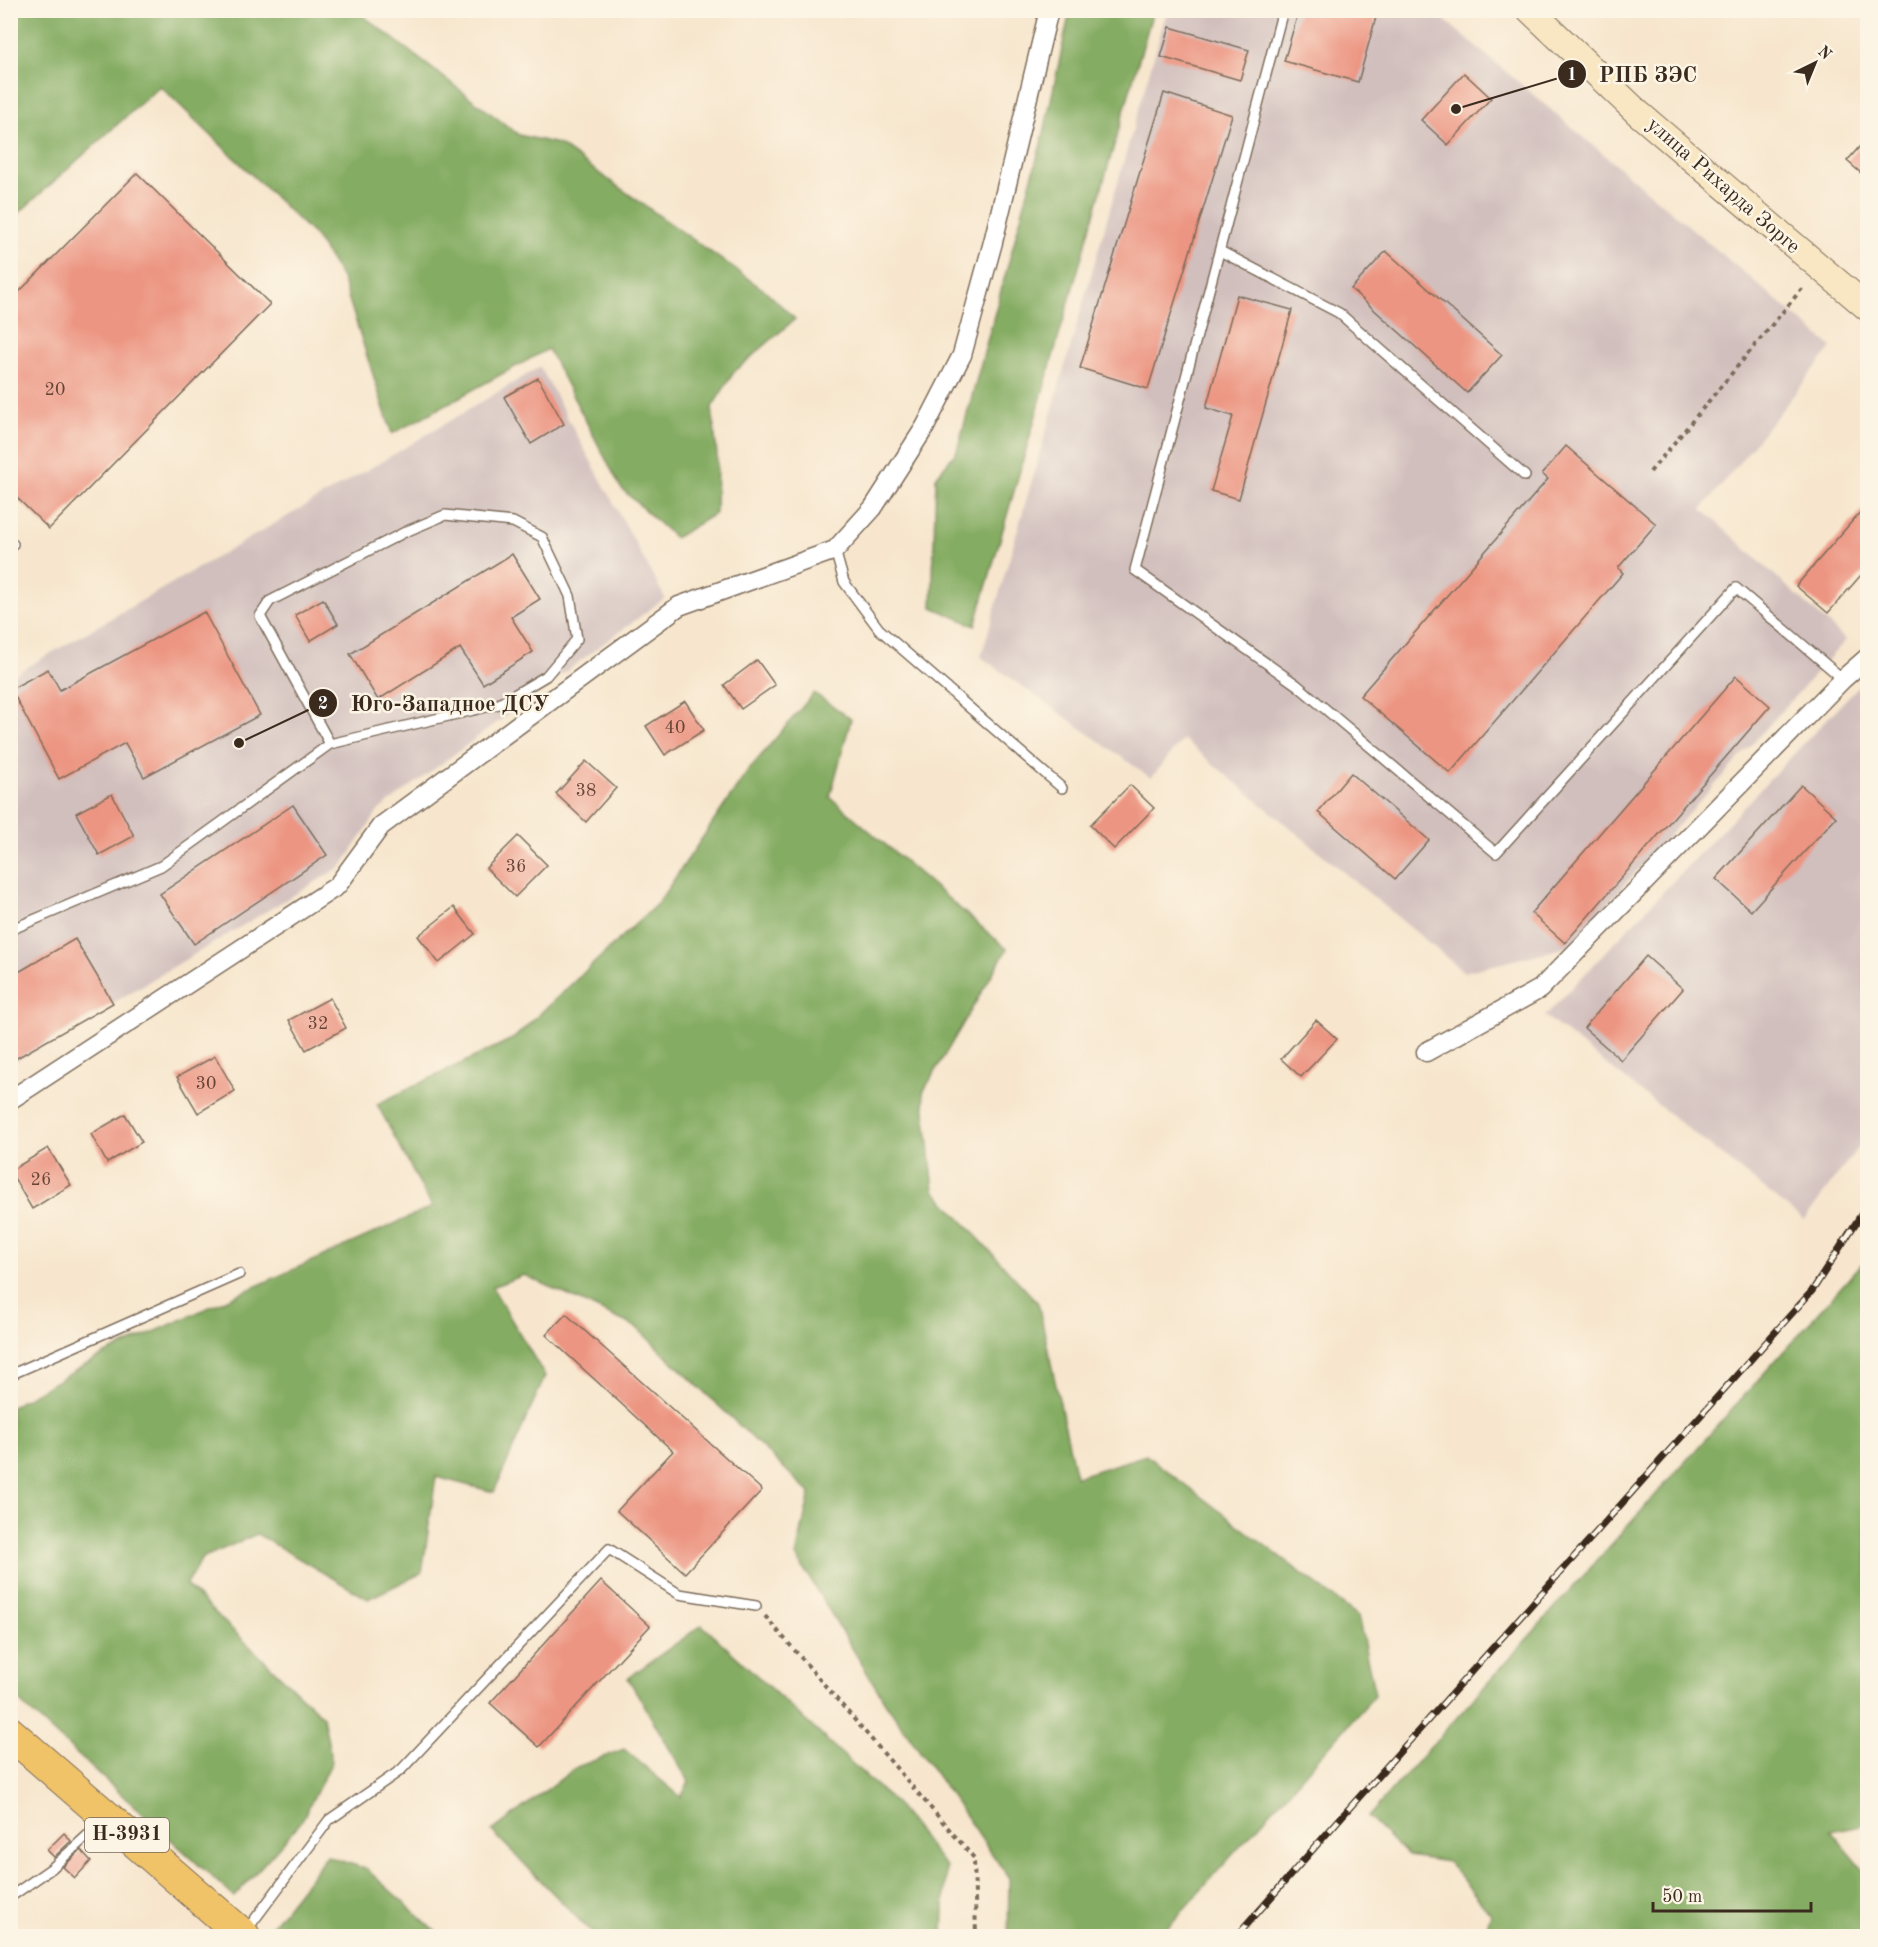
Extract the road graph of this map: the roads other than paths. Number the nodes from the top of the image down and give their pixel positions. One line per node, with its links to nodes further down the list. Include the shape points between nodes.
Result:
1 (1049, 10): 7 (street, via 962,355 926,427 873,508)
2 (1283, 10): 4 (lane)
3 (1530, 10): 5 (main road, улица Рихарда Зорге, via 1638,113)
4 (1220, 252): 6 (lane, via 1339,313); 9 (lane, via 1135,570 1297,685 1496,853 1736,588)
5 (1868, 308)
6 (1525, 476)
7 (835, 550): 11 (lane, via 844,582 879,629); 14 (street, via 679,606 381,826 337,886)
8 (1868, 657): 9 (street)
9 (1843, 679): 13 (street, via 1540,989)
10 (330, 744): 10 (lane, via 261,616 270,601 446,515 513,522 542,537 570,596 577,639 546,676 499,704); 12 (lane, via 161,866)
11 (1062, 788)
12 (10, 930)
13 (1426, 1052)
14 (10, 1100)
15 (238, 1274): 16 (lane)
16 (10, 1375)
17 (756, 1606): 21 (lane, via 679,1594 609,1549 401,1770 329,1820)
18 (10, 1733): 19 (highway, Н-3931)
19 (107, 1818): 20 (lane, via 52,1868); 21 (highway, Н-3931)
20 (10, 1897)
21 (244, 1936)

